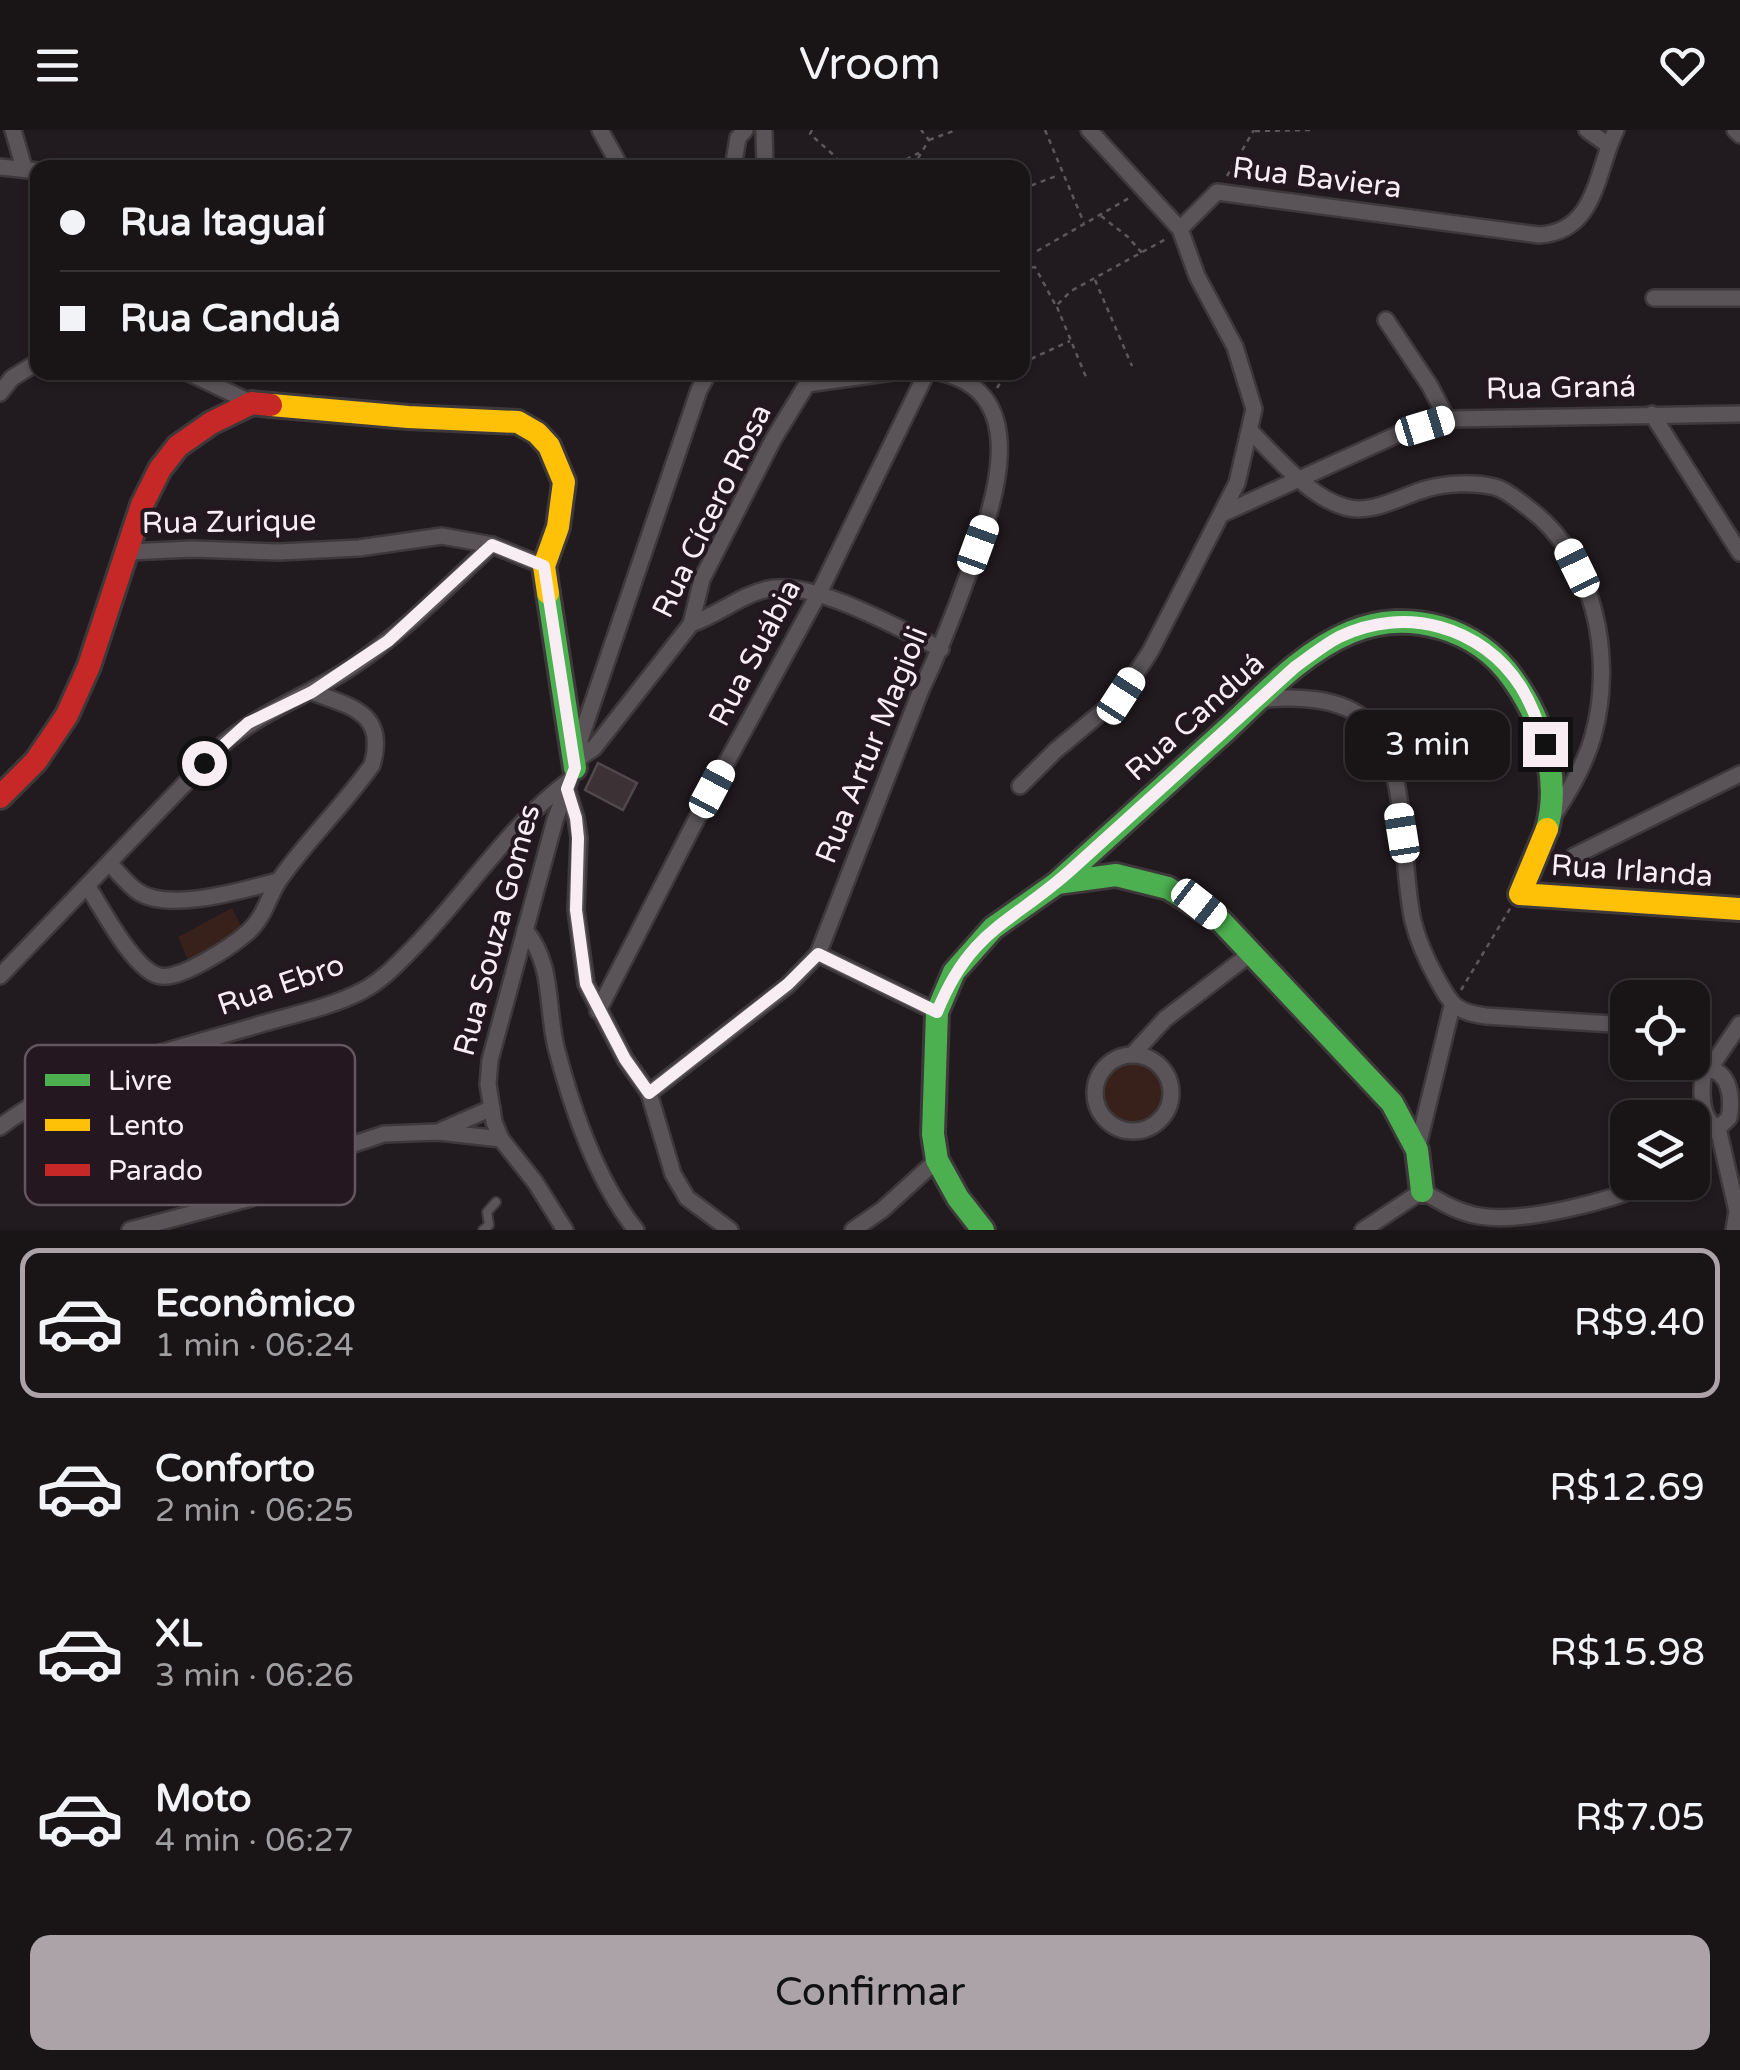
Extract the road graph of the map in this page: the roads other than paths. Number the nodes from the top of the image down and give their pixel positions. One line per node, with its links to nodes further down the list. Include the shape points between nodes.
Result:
1 (14, 130): 14 (street)
2 (600, 130): 10 (street)
3 (745, 130): 11 (street)
4 (764, 130): 12 (street)
5 (1089, 130): 16 (street)
6 (1588, 130): 9 (street)
7 (1735, 130): 8 (street)
8 (1740, 136)
9 (1612, 138): 16 (street, Rua Baviera, via 1589,204 1557,234 1217,192)
10 (617, 160)
11 (734, 160)
12 (765, 160)
13 (0, 167): 15 (street)
14 (30, 168)
15 (30, 170)
16 (1180, 229): 33 (street, via 1249,385)
17 (1654, 298): 18 (street)
18 (1740, 298)
19 (1386, 320): 32 (street)
20 (30, 367): 28 (street)
21 (204, 380): 29 (street)
22 (696, 380): 27 (street)
23 (705, 380): 27 (street, Rua Souza Gomes)
24 (807, 380): 41 (street, Rua Cícero Rosa, via 702,579)
25 (924, 380): 40 (street, Rua Suábia)
26 (963, 380): 42 (street, Rua Artur Magioli, via 987,404 1001,444 991,511)
27 (699, 390): 45 (street, Rua Souza Gomes)
28 (0, 393)
29 (252, 403): 37 (street, via 178,446 142,505); 39 (street, via 518,422 549,446 564,482)
30 (1652, 414): 31 (street, Rua Graná); 32 (street, Rua Graná); 38 (street)
31 (1740, 414)
32 (1447, 419): 34 (street, Rua Graná)
33 (1250, 432): 34 (street); 35 (street)
34 (1301, 479): 35 (street, Rua Graná); 49 (street, via 1348,508 1428,488 1496,487 1539,516 1562,542 1592,606 1601,690 1594,735)
35 (1222, 514): 47 (street, via 1121,696)
36 (492, 545): 37 (street, Rua Zurique, via 442,536 359,548); 39 (street, Rua Zurique); 43 (street, via 388,641)
37 (128, 552): 48 (street, Rua Zurique, via 66,715 36,761)
38 (1740, 553)
39 (544, 566): 45 (street)
40 (819, 594): 41 (street, via 766,589); 42 (street); 62 (street, Rua Suábia)
41 (691, 624): 45 (street, Rua Cícero Rosa)
42 (941, 649): 58 (street, Rua Artur Magioli)
43 (312, 692): 51 (street, via 234,735); 52 (street, via 363,714 379,742 351,794)
44 (1258, 700): 49 (street, Rua Canduá, via 1319,650 1361,628 1406,621 1448,628 1492,653 1523,690 1545,744); 53 (street, Rua Canduá); 61 (street, via 1338,706 1376,732 1394,781 1413,922)
45 (572, 774): 57 (street, Rua Souza Gomes); 62 (street, via 580,947); 66 (street, Rua Ebro, via 388,974 316,1008)
46 (1740, 774): 50 (street)
47 (1020, 786)
48 (0, 797)
49 (1550, 821): 55 (street, Rua Canduá)
50 (1574, 856)
51 (109, 863): 52 (street, via 138,892 158,900); 54 (street)
52 (278, 881): 54 (street, via 250,930 217,954 159,976 124,943)
53 (1057, 883): 59 (street, via 1116,875 1168,888 1221,921); 63 (street, Rua Canduá, via 978,942 954,972)
54 (88, 887): 60 (street)
55 (1523, 888): 56 (street, Rua Irlanda)
56 (1740, 908)
57 (526, 930): 70 (street, Rua Souza Gomes, via 490,1060); 86 (street, via 543,957 555,1043 570,1092 598,1164)
58 (818, 954): 63 (street); 69 (street, Rua Artur Magioli)
59 (1250, 954): 67 (street, via 1165,1019); 77 (street, via 1373,1080)
60 (0, 976)
61 (1452, 1006): 64 (street, via 1468,1014); 77 (street)
62 (598, 1010): 69 (street)
63 (937, 1012): 78 (street)
64 (1610, 1024)
65 (1740, 1024): 68 (street)
66 (192, 1045)
67 (1132, 1055): 67 (street, via 1108,1064 1095,1087 1100,1113 1134,1131 1166,1111 1170,1085 1156,1063)
68 (1715, 1074): 72 (street); 72 (street, via 1704,1109)
69 (649, 1093): 87 (street, via 673,1174 688,1198)
70 (492, 1108): 74 (street); 75 (street, Rua Souza Gomes)
71 (25, 1111): 73 (street, Rua Ebro)
72 (1723, 1123): 91 (street)
73 (0, 1126)
74 (438, 1132): 75 (street); 76 (street)
75 (502, 1139): 85 (street, Rua Souza Gomes)
76 (355, 1142)
77 (1418, 1150): 79 (street)
78 (937, 1160): 88 (street); 89 (street)
79 (1422, 1190): 80 (street, via 1448,1208 1482,1217); 90 (street)
80 (1610, 1197)
81 (496, 1202): 84 (lane)
82 (225, 1205): 83 (street)
83 (130, 1230)
84 (483, 1230)
85 (564, 1230)
86 (636, 1230)
87 (730, 1230)
88 (853, 1230)
89 (983, 1230)
90 (1363, 1230)
91 (1734, 1230)

